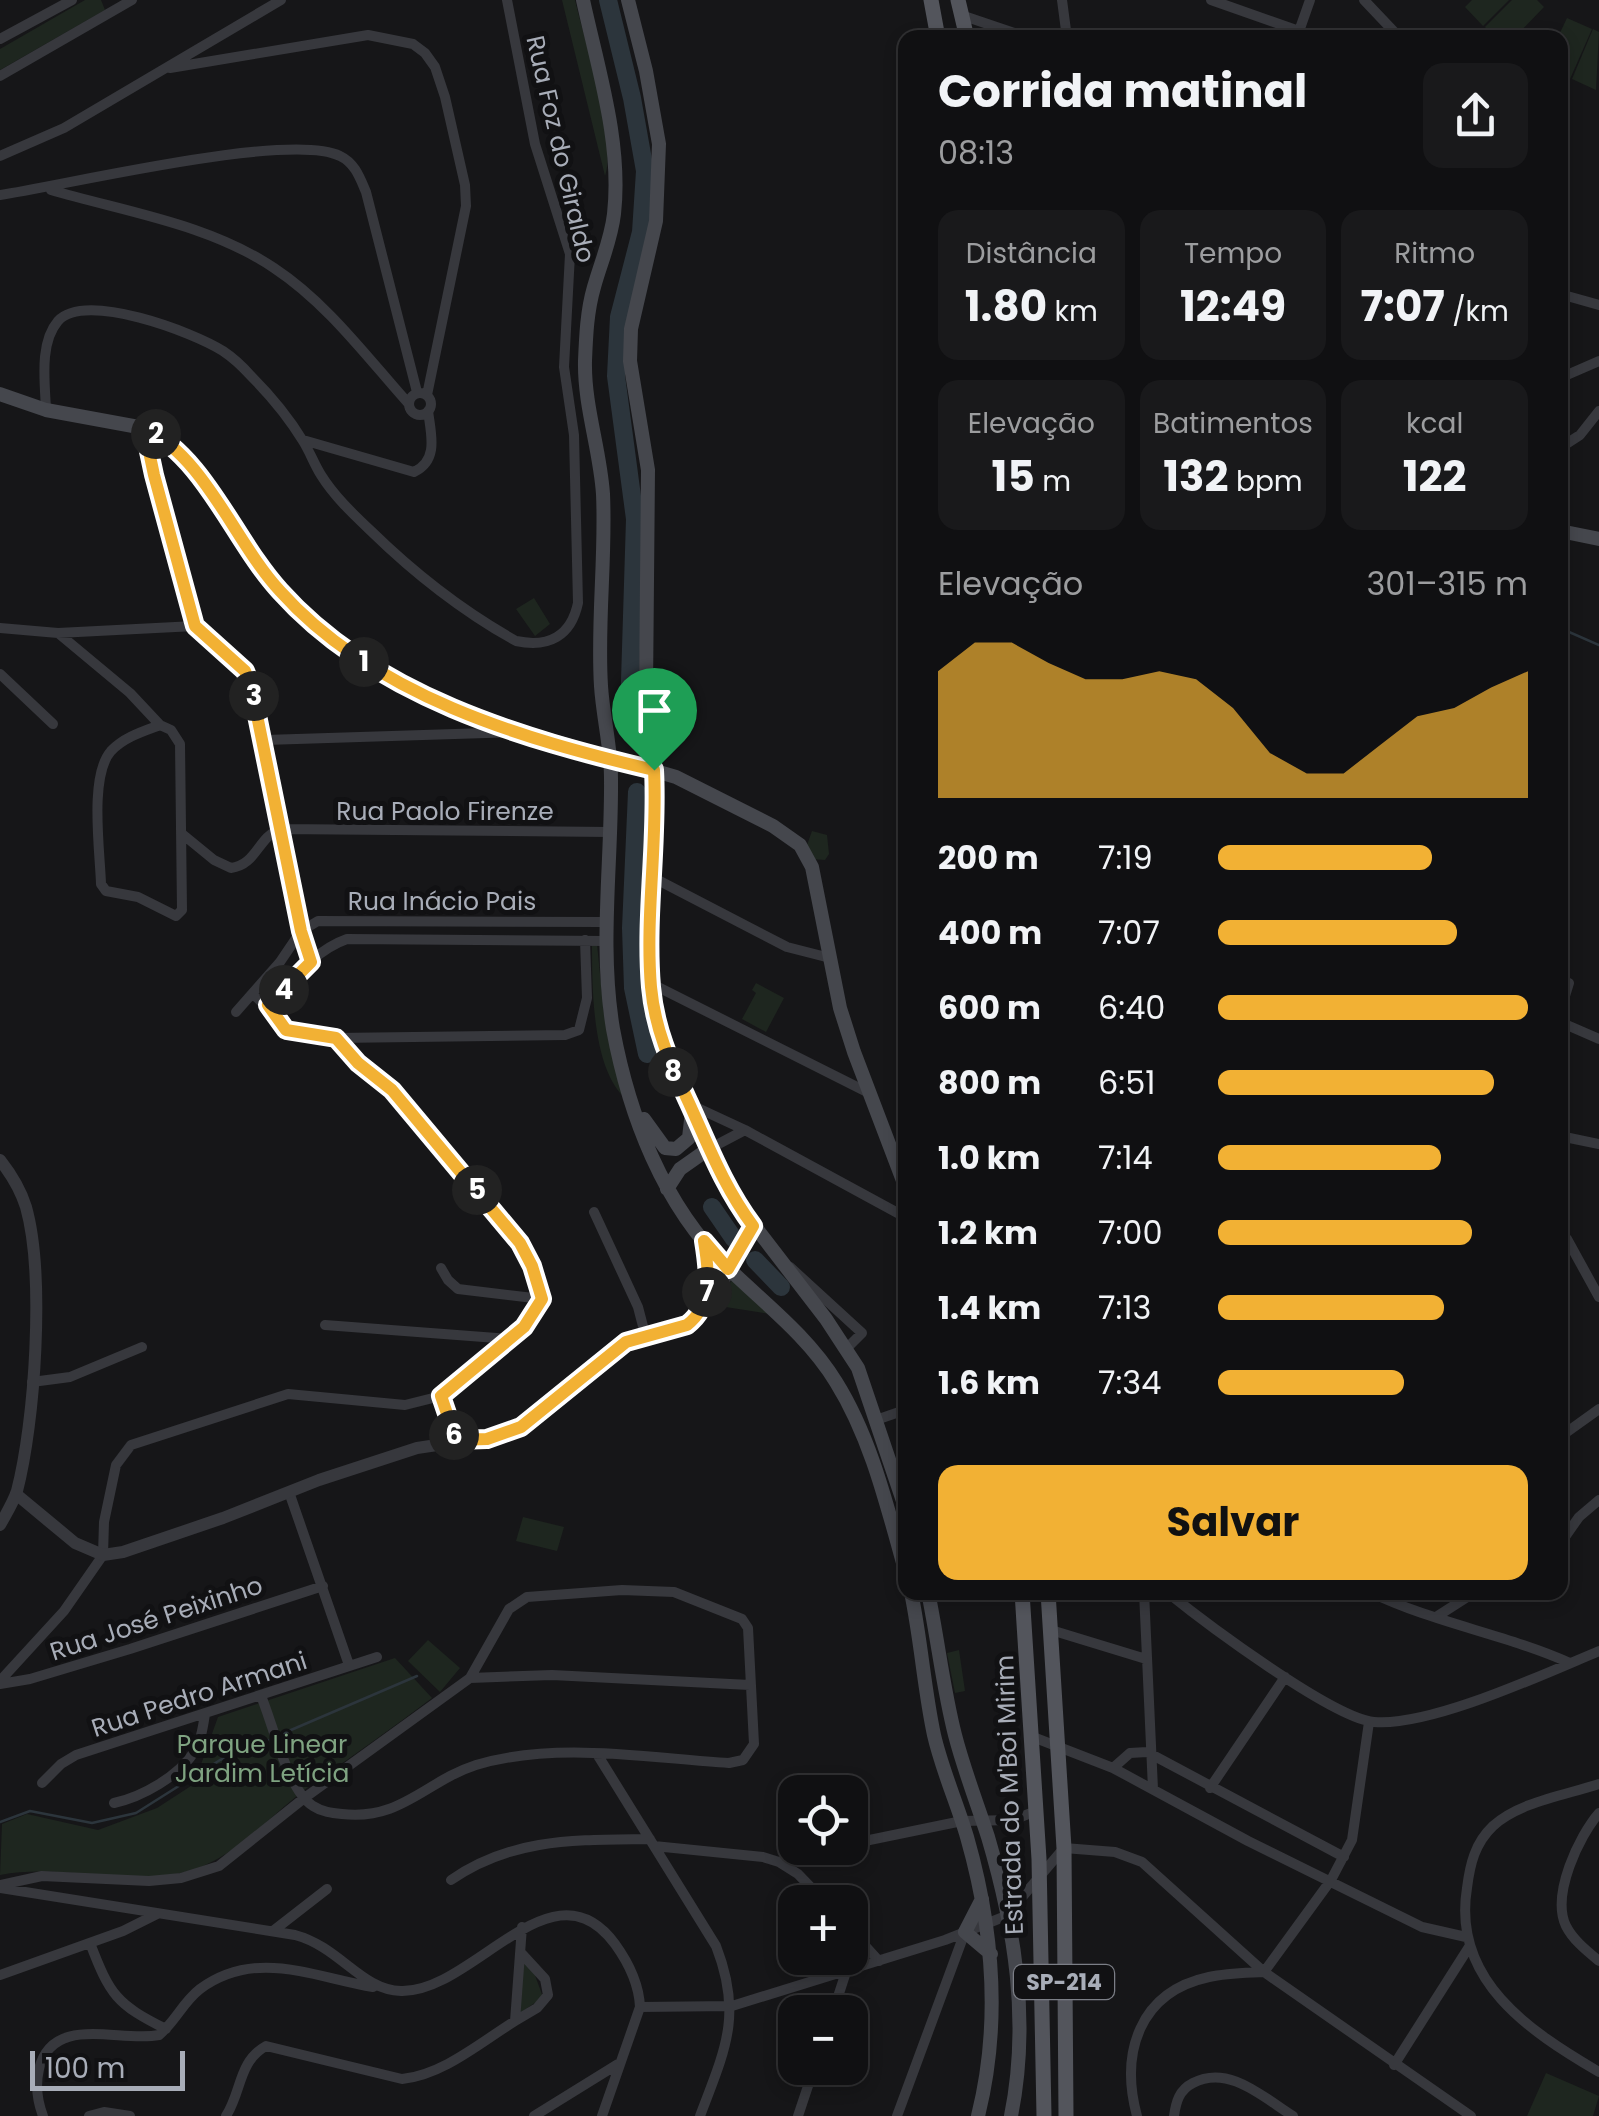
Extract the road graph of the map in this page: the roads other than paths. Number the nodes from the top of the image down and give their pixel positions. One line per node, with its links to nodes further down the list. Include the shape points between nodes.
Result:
1 (72, 0): 18 (street)
2 (132, 0): 11 (street)
3 (281, 0): 19 (street)
4 (507, 0): 28 (street, Rua Foz do Giraldo, via 536,144 570,254)
5 (583, 0): 27 (main road, via 616,174 611,237 593,290)
6 (628, 0): 52 (main road, via 659,158 656,221 630,329 648,470 646,691)
7 (1062, 0): 14 (street)
8 (1210, 0): 15 (street)
9 (1310, 0): 16 (street)
10 (1364, 0): 17 (street)
11 (109, 6): 20 (street)
12 (960, 7): 13 (street)
13 (1011, 30)
14 (1066, 30)
15 (1288, 30)
16 (1299, 30)
17 (1392, 30)
18 (0, 40)
19 (170, 68): 21 (street); 30 (street, via 368,35 402,40 426,53 445,97 466,206 434,364)
20 (0, 76)
21 (0, 156)
22 (46, 188): 23 (street); 30 (street, via 308,148 344,157 366,192); 32 (street, via 186,226 273,267 316,300)
23 (0, 195)
24 (1568, 296): 25 (street)
25 (1599, 305)
26 (1599, 361): 29 (street)
27 (585, 366): 28 (street); 51 (main road, via 603,498 601,685)
28 (564, 367): 37 (street, Rua Foz do Giraldo, via 574,435 578,603 565,632 546,643 516,641 416,571 338,497)
29 (1568, 375)
30 (422, 393): 32 (street); 35 (street, via 431,406)
31 (0, 394): 33 (main road)
32 (408, 403): 35 (street)
33 (46, 410): 36 (main road); 37 (street, Rua Foz do Giraldo, via 51,332 73,312 95,310 132,316 222,350)
34 (1599, 411): 38 (street)
35 (423, 413): 37 (street, via 432,444 421,469 405,472)
36 (144, 428): 41 (street); 45 (main road, via 180,452 263,572 302,614 390,678)
37 (302, 440)
38 (1568, 443)
39 (1568, 533): 40 (main road)
40 (1599, 539)
41 (195, 626): 43 (street); 50 (street, via 245,671)
42 (0, 628): 43 (street)
43 (58, 633): 47 (street)
44 (0, 674): 46 (street)
45 (484, 719): 48 (main road); 49 (street)
46 (53, 724)
47 (160, 725): 54 (street, via 180,744); 54 (street, via 130,737 105,762 99,781 102,888 179,916)
48 (519, 731): 49 (street); 51 (main road)
49 (463, 734): 50 (street)
50 (265, 740): 53 (street)
51 (610, 760): 52 (main road); 55 (main road)
52 (654, 770): 56 (main road); 61 (main road, via 748,812 800,845 812,867)
53 (280, 829): 54 (street, via 265,837 248,863 231,868); 55 (street, Rua Paolo Firenze); 58 (street)
54 (181, 832)
55 (610, 832): 57 (main road)
56 (652, 877): 61 (street, via 787,948); 64 (main road)
57 (606, 922): 58 (street, Rua Inácio Pais, via 318,921); 60 (main road)
58 (301, 931): 62 (street); 66 (street)
59 (585, 940): 60 (street, Rua Inácio Pais); 62 (street, Rua Inácio Pais, via 360,938 336,943); 70 (street, via 587,998 580,1030 559,1036)
60 (606, 941): 73 (main road, via 614,1029)
61 (830, 958): 72 (main road)
62 (311, 962): 67 (street, Rua Inácio Pais)
63 (1570, 983): 65 (street)
64 (651, 984): 72 (street); 74 (main road, via 661,1042)
65 (1568, 989)
66 (252, 994): 67 (street); 68 (street)
67 (268, 1005): 70 (street, via 286,1030)
68 (236, 1012)
69 (1568, 1026): 71 (street)
70 (336, 1038): 90 (street, via 392,1090 493,1208 532,1266)
71 (1599, 1040)
72 (869, 1092): 80 (main road)
73 (632, 1102): 74 (main road, via 666,1149 686,1143); 81 (main road)
74 (690, 1104): 75 (street); 78 (main road)
75 (746, 1130): 78 (street); 83 (street)
76 (1568, 1138): 77 (street)
77 (1599, 1144)
78 (707, 1150): 81 (main road); 84 (main road)
79 (0, 1160): 96 (street, via 25,1205 35,1254)
80 (898, 1168)
81 (666, 1189): 86 (main road)
82 (594, 1212): 93 (street)
83 (898, 1213)
84 (753, 1226): 88 (street); 100 (main road, via 847,1348)
85 (1568, 1238): 89 (street)
86 (704, 1241): 88 (main road); 91 (street)
87 (441, 1268): 90 (street, via 458,1289)
88 (728, 1269): 91 (street); 109 (main road, via 798,1334 835,1380 866,1444)
89 (1599, 1297)
90 (542, 1299): 94 (street)
91 (704, 1308): 93 (street, via 687,1325)
92 (325, 1325): 94 (street)
93 (645, 1334): 102 (street, via 611,1353 521,1427 487,1439)
94 (510, 1340): 97 (street)
95 (142, 1347): 96 (street, via 70,1377)
96 (32, 1382): 105 (street)
97 (441, 1396): 102 (street); 110 (street, via 406,1405 288,1394 131,1445 116,1464)
98 (1599, 1408): 101 (street)
99 (898, 1412): 100 (street)
100 (876, 1420): 103 (main road)
101 (1568, 1428)
102 (456, 1440): 104 (street)
103 (898, 1486)
104 (289, 1492): 110 (street); 111 (street)
105 (16, 1494): 107 (street); 110 (street, via 75,1544)
106 (1599, 1500): 108 (street)
107 (0, 1526)
108 (1568, 1533)
109 (898, 1547)
110 (103, 1555): 129 (street)
111 (323, 1586): 126 (street); 129 (street, Rua José Peixinho, via 114,1654)
112 (913, 1600): 147 (main road, via 934,1736)
113 (929, 1600): 148 (main road, via 954,1731)
114 (1023, 1600): 134 (main road, Estrada do M'Boi Mirim / SP-214)
115 (1049, 1600): 121 (main road, Estrada do M'Boi Mirim / SP-214)
116 (1144, 1600): 124 (street)
117 (1178, 1600): 127 (street)
118 (1390, 1600): 120 (street)
119 (1463, 1600): 120 (street)
120 (1436, 1618): 125 (street)
121 (1051, 1630): 124 (street); 135 (main road, Estrada do M'Boi Mirim / SP-214)
122 (1599, 1651): 125 (street)
123 (377, 1657): 126 (street, Rua Pedro Armani)
124 (1146, 1659): 137 (street)
125 (1570, 1664): 133 (street, via 1441,1712)
126 (350, 1665): 131 (street, Rua Pedro Armani)
127 (1285, 1676): 133 (street); 141 (street)
128 (470, 1678): 130 (street, via 552,1675); 130 (street, via 509,1610 527,1598 622,1590 674,1592 742,1619); 143 (street)
129 (0, 1683)
130 (750, 1685): 136 (street, via 754,1744 743,1760)
131 (262, 1696): 132 (street, Rua Pedro Armani); 143 (street)
132 (205, 1714): 139 (street, Rua Pedro Armani, via 76,1755); 144 (street, via 192,1755 155,1786)
133 (1369, 1722): 152 (street, via 1356,1824)
134 (1033, 1737): 135 (street); 145 (main road, Estrada do M'Boi Mirim / SP-214)
135 (1059, 1746): 138 (street); 151 (main road, Estrada do M'Boi Mirim / SP-214)
136 (597, 1754): 143 (street, via 476,1765 372,1815 331,1813); 150 (street)
137 (1154, 1758): 138 (street, via 1136,1750); 141 (street); 142 (street)
138 (1113, 1768): 142 (street)
139 (42, 1783)
140 (1599, 1784): 168 (street, via 1511,1814 1482,1838 1465,1900)
141 (1210, 1788): 152 (street)
142 (1154, 1789): 157 (street)
143 (303, 1799): 159 (street, via 202,1873 149,1881 30,1876)
144 (114, 1803)
145 (1036, 1811): 148 (street); 155 (main road, Estrada do M'Boi Mirim / SP-214)
146 (1599, 1814): 174 (street, via 1571,1862 1562,1906 1566,1927)
147 (962, 1821): 148 (street); 149 (street); 161 (main road)
148 (983, 1823): 163 (main road)
149 (868, 1840)
150 (652, 1842): 153 (street); 156 (street, via 580,1840 516,1848); 180 (street, via 716,1946)
151 (1064, 1848): 155 (street); 176 (street, via 1115,1852 1142,1862); 201 (main road, Estrada do M'Boi Mirim / SP-214)
152 (1344, 1857): 157 (street)
153 (778, 1862)
154 (784, 1865): 158 (street)
155 (1040, 1878): 163 (street); 200 (main road, Estrada do M'Boi Mirim / SP-214)
156 (452, 1880)
157 (1331, 1880): 168 (street, via 1422,1927); 176 (street)
158 (809, 1885)
159 (0, 1887): 162 (street)
160 (326, 1889): 166 (street)
161 (982, 1898): 164 (main road); 167 (main road)
162 (157, 1914): 166 (street); 169 (street)
163 (1006, 1916): 164 (street); 199 (main road, via 1021,2026)
164 (986, 1924): 167 (street); 172 (main road)
165 (522, 1928): 171 (street); 179 (street, via 430,1986); 181 (street, via 568,1915 593,1920 623,1955)
166 (273, 1931): 179 (street, via 324,1946)
167 (965, 1932): 172 (main road); 173 (street); 197 (street)
168 (1467, 1942): 185 (street); 186 (street, via 1515,2015)
169 (90, 1943): 177 (street); 183 (street, via 112,1994)
170 (868, 1949): 173 (street)
171 (522, 1954): 182 (street); 182 (street, via 545,1979 548,1995)
172 (992, 1958): 198 (main road, via 990,2041)
173 (879, 1961): 175 (street)
174 (1599, 1961)
175 (868, 1965)
176 (1264, 1972): 185 (street); 202 (street, via 1205,1977 1153,2009 1130,2058)
177 (0, 1975)
178 (836, 1975): 180 (street)
179 (376, 1988): 183 (street, via 299,1969 244,1968 184,2002)
180 (732, 2006): 181 (street); 195 (street)
181 (640, 2007): 184 (street)
182 (516, 2021): 192 (street, via 414,2078 266,2046 244,2065)
183 (166, 2029): 189 (street, via 145,2038 95,2034 59,2040 40,2062 36,2080)
184 (618, 2063): 193 (street); 194 (street)
185 (1394, 2066): 206 (street)
186 (1599, 2072)
187 (808, 2085): 196 (street)
188 (1272, 2103): 203 (street, via 1214,2076 1188,2086); 204 (street); 205 (street)
189 (44, 2116)
190 (89, 2116): 191 (street)
191 (130, 2116)
192 (226, 2116)
193 (534, 2116)
194 (602, 2116)
195 (700, 2116)
196 (798, 2116)
197 (897, 2116)
198 (978, 2116)
199 (1011, 2116)
200 (1044, 2116)
201 (1066, 2116)
202 (1137, 2116)
203 (1174, 2116)
204 (1274, 2116)
205 (1294, 2116)
206 (1471, 2116)

